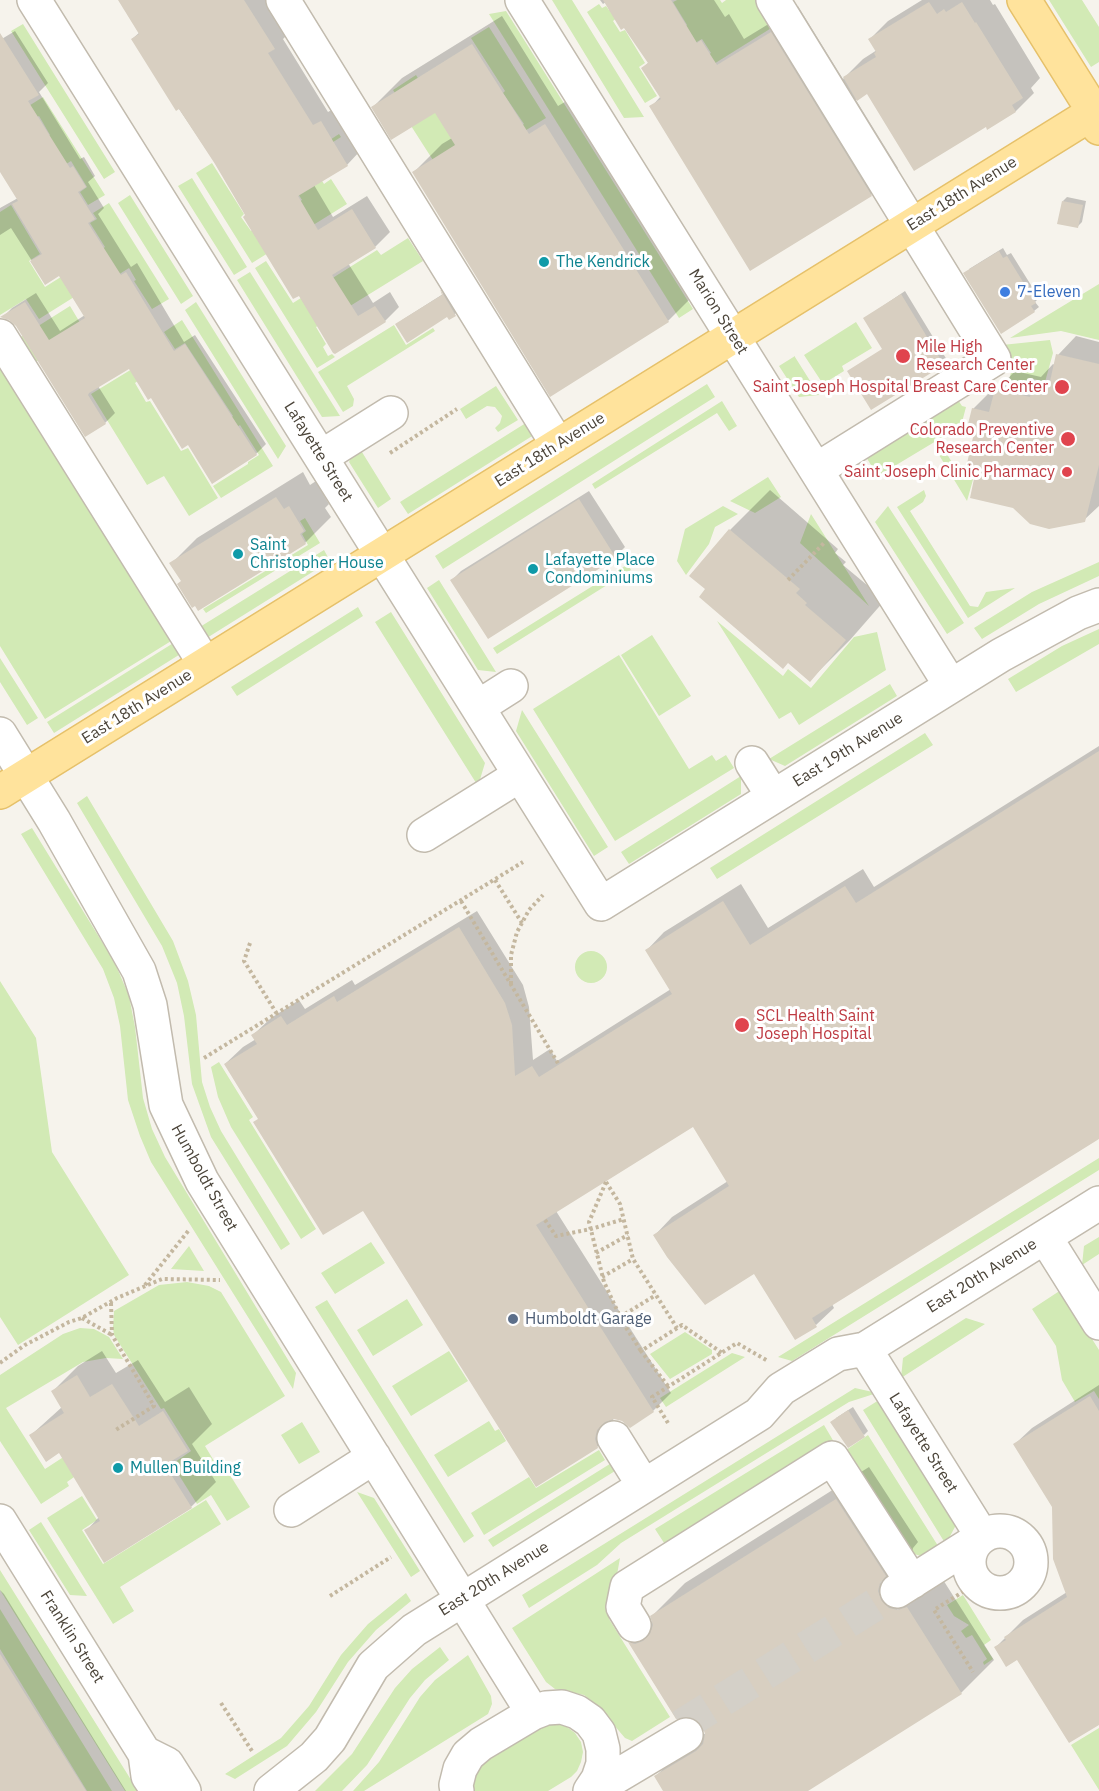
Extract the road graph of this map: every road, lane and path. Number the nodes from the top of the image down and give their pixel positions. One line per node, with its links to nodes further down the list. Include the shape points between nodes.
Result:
1 (34, 0): 13 (street, Lafayette Street)
2 (283, 0): 12 (street)
3 (522, 0): 9 (street, Marion Street)
4 (772, 0): 7 (street)
5 (1024, 0): 6 (main road)
6 (1098, 116): 7 (main road, East 18th Avenue)
7 (911, 225): 9 (main road, East 18th Avenue); 15 (street, via 994,359)
8 (0, 336): 20 (street)
9 (733, 336): 12 (main road, East 18th Avenue); 15 (street, Marion Street)
10 (386, 406): 13 (street)
11 (457, 410): 14 (path)
12 (558, 445): 17 (main road, East 18th Avenue)
13 (316, 449): 17 (street, Lafayette Street)
14 (390, 453)
15 (816, 470): 22 (street, Marion Street)
16 (827, 540): 18 (path)
17 (382, 554): 20 (main road, East 18th Avenue); 23 (street, Lafayette Street)
18 (788, 580)
19 (1099, 605): 22 (street, East 19th Avenue, via 1010,650)
20 (206, 664): 27 (main road, East 18th Avenue)
21 (511, 686): 23 (street)
22 (951, 686): 28 (street, East 19th Avenue)
23 (478, 707): 26 (street, Lafayette Street)
24 (0, 734): 27 (street, Humboldt Street)
25 (752, 763): 28 (street)
26 (520, 775): 29 (street); 34 (street, Lafayette Street)
27 (13, 784): 69 (street, Humboldt Street, via 54,821 139,971 150,1005 166,1105 174,1126 202,1181)
28 (774, 796): 34 (street, East 19th Avenue)
29 (424, 835)
30 (523, 862): 31 (path)
31 (495, 880): 33 (path); 35 (path)
32 (543, 895): 35 (path)
33 (460, 901): 37 (path); 38 (path)
34 (601, 904)
35 (522, 923): 37 (path, via 511,955)
36 (250, 943): 38 (path, via 244,961)
37 (512, 986): 40 (path)
38 (277, 1014): 39 (path)
39 (204, 1059)
40 (559, 1065)
41 (1099, 1203): 47 (street, East 20th Avenue)
42 (624, 1219): 44 (path); 44 (path, via 606,1182 589,1222); 46 (path)
43 (545, 1220): 44 (path, via 556,1236)
44 (591, 1229): 48 (path)
45 (189, 1230): 52 (path)
46 (628, 1235): 48 (path); 49 (path)
47 (1045, 1237): 57 (street); 60 (street, East 20th Avenue)
48 (596, 1253): 50 (path)
49 (633, 1259): 50 (path); 53 (path)
50 (602, 1277): 55 (path)
51 (220, 1280): 52 (path, via 162,1279)
52 (142, 1287): 54 (path)
53 (656, 1294): 55 (path); 58 (path)
54 (111, 1303): 56 (path); 59 (path)
55 (620, 1317): 61 (path)
56 (82, 1318): 59 (path); 64 (path)
57 (1099, 1323)
58 (677, 1328): 61 (path); 62 (path, via 682,1325)
59 (112, 1335): 67 (path, via 154,1406)
60 (865, 1349): 70 (street, East 20th Avenue, via 838,1354 781,1389 759,1414); 74 (street, Lafayette Street)
61 (641, 1351): 65 (path)
62 (722, 1353): 63 (path, via 737,1343); 65 (path)
63 (768, 1361)
64 (0, 1363)
65 (668, 1386): 66 (path, via 651,1397)
66 (668, 1423)
67 (114, 1431)
68 (622, 1433): 70 (street)
69 (378, 1463): 71 (street); 76 (street, Humboldt Street)
70 (652, 1481): 76 (street, East 20th Avenue)
71 (295, 1516)
72 (0, 1521): 83 (street, Franklin Street)
73 (391, 1557): 75 (path)
74 (974, 1558): 77 (street, via 905,1592 832,1458 627,1587 623,1607); 78 (path, via 934,1610)
75 (330, 1596)
76 (462, 1598): 80 (street, Humboldt Street); 86 (street, East 20th Avenue, via 414,1630 373,1666 322,1748)
77 (634, 1625)
78 (973, 1672)
79 (221, 1703): 82 (path)
80 (533, 1713): 81 (street, via 562,1707 590,1721); 87 (street, via 468,1755 460,1769)
81 (599, 1733): 88 (street, via 603,1764); 88 (street, via 614,1749 630,1753 684,1730)
82 (252, 1751)
83 (145, 1754): 84 (street, Franklin Street, via 148,1776); 85 (street, Franklin Street, via 167,1764)
84 (158, 1791)
85 (184, 1791)
86 (270, 1791)
87 (457, 1791)
88 (591, 1791)

